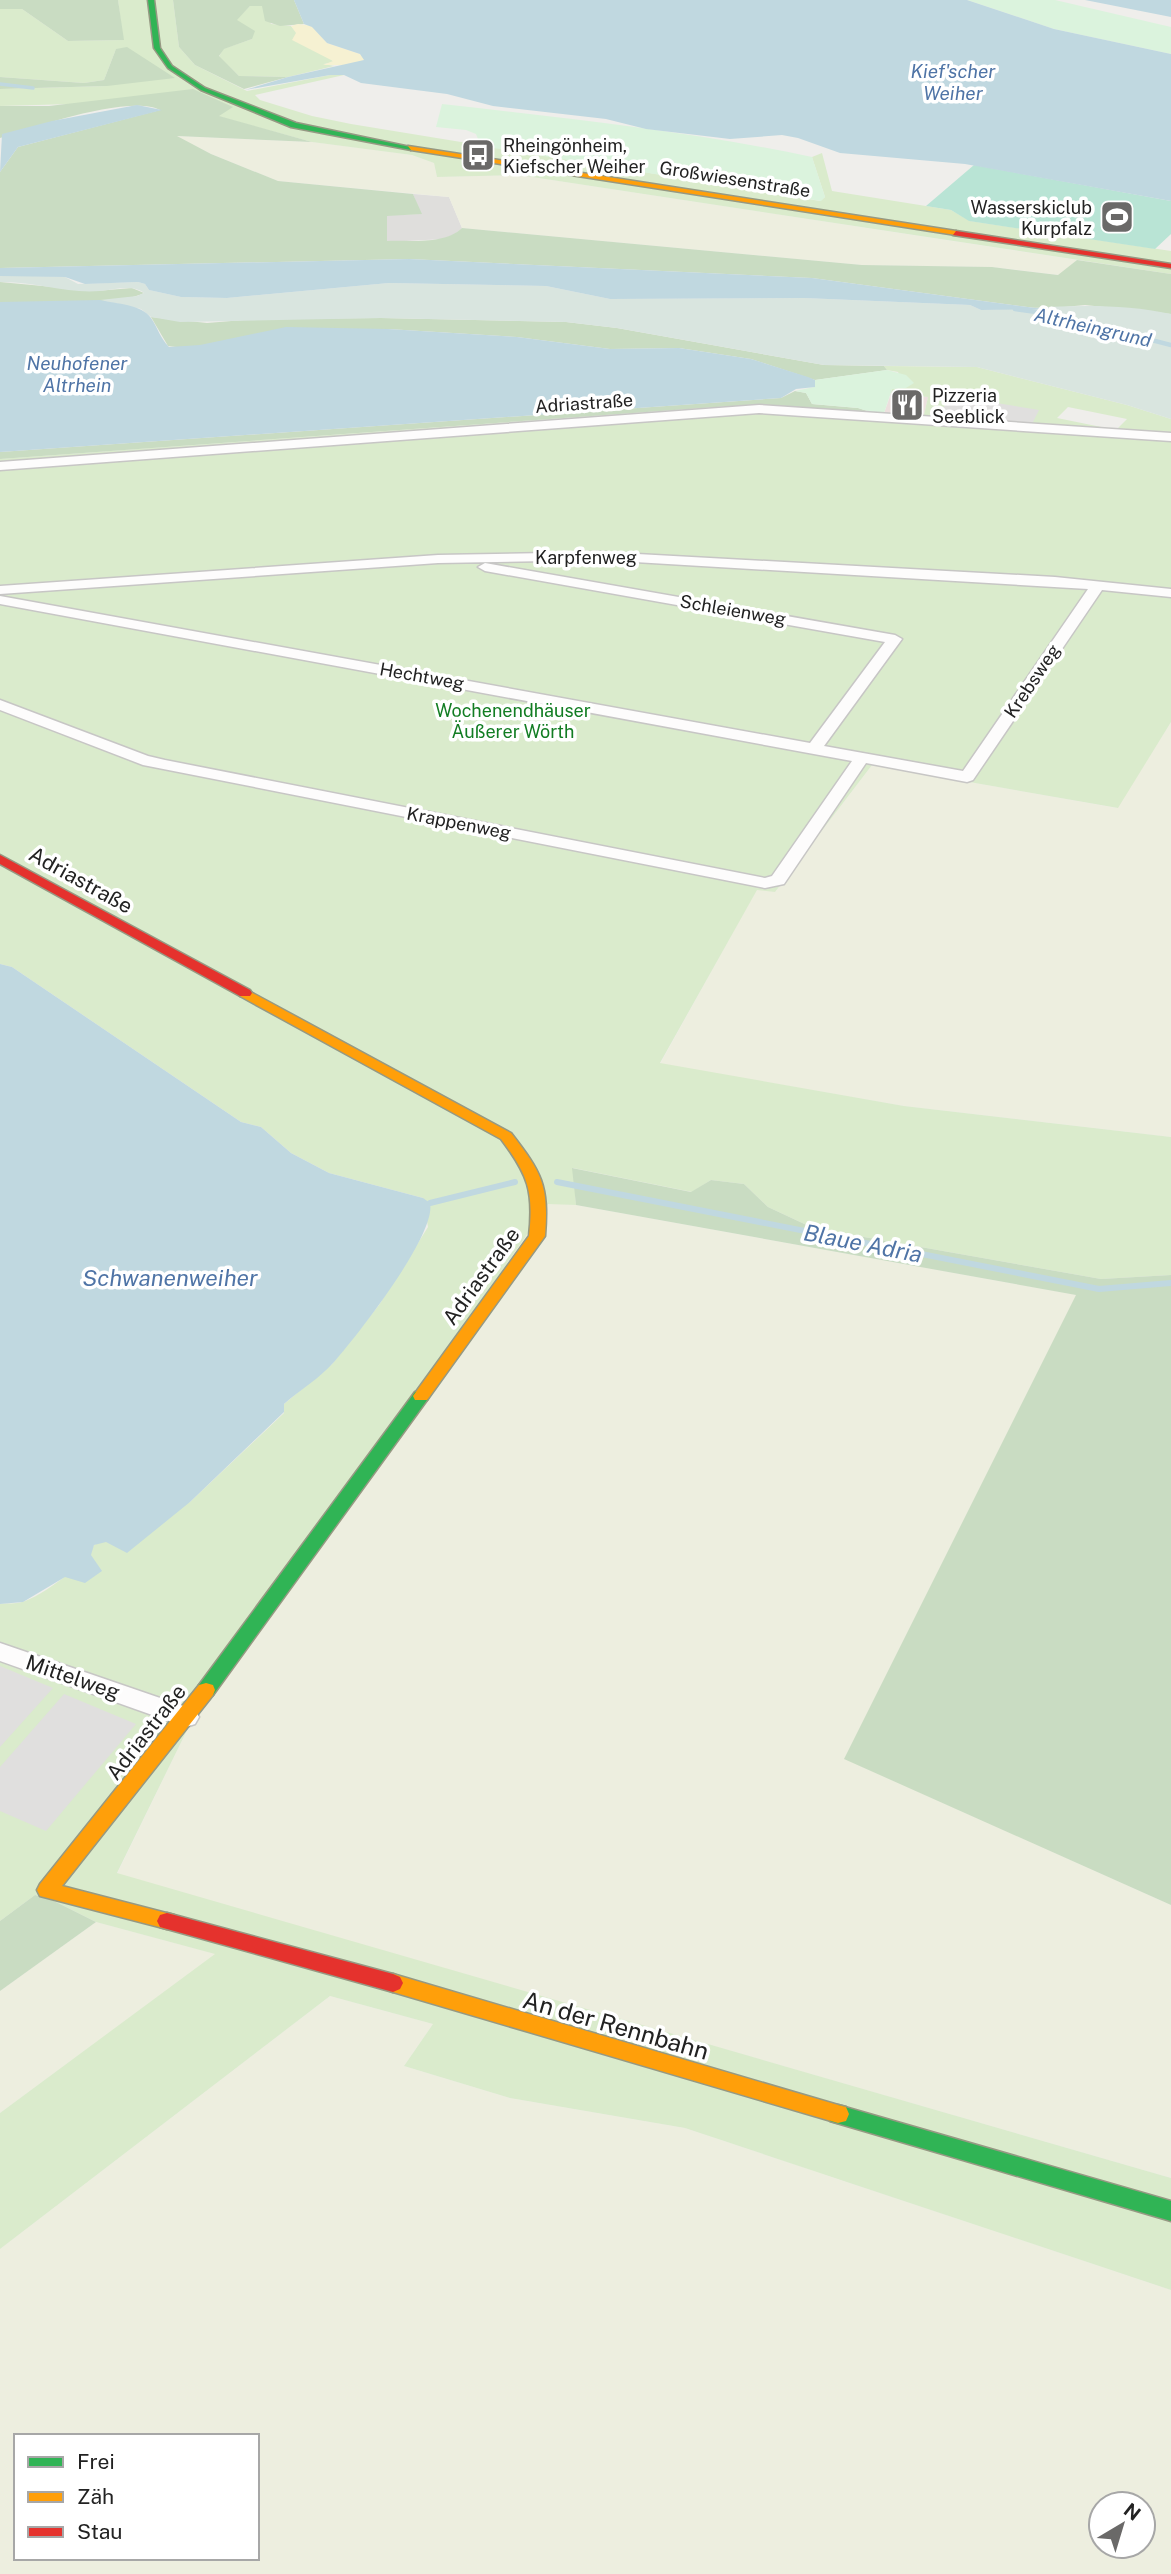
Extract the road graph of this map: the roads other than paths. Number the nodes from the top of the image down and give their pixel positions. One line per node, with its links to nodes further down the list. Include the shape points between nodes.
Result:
1 (151, 0): 2 (street, Großwiesenstraße, via 158,48 170,67 203,89 294,125 554,171)
2 (1171, 266)
3 (1171, 437): 4 (street, Adriastraße, via 759,409)
4 (0, 466)
5 (438, 559): 6 (street, Karpfenweg, via 634,557); 7 (street, Karpfenweg); 11 (street, Schleienweg, via 895,639)
6 (1098, 585): 8 (street, Karpfenweg); 13 (street, Krebsweg)
7 (0, 590)
8 (1171, 593)
9 (0, 600): 11 (street, Hechtweg)
10 (0, 705): 12 (street, Krappenweg, via 143,760 765,883 778,880)
11 (815, 747): 12 (street, Hechtweg)
12 (862, 757): 13 (street, Hechtweg)
13 (967, 777)
14 (0, 859): 16 (street, Adriastraße, via 506,1136 531,1165 542,1203 537,1236)
15 (0, 1652): 16 (street, Mittelweg)
16 (186, 1717): 17 (street, Adriastraße)
17 (47, 1890): 18 (street, An der Rennbahn, via 293,1954)
18 (1171, 2211)

